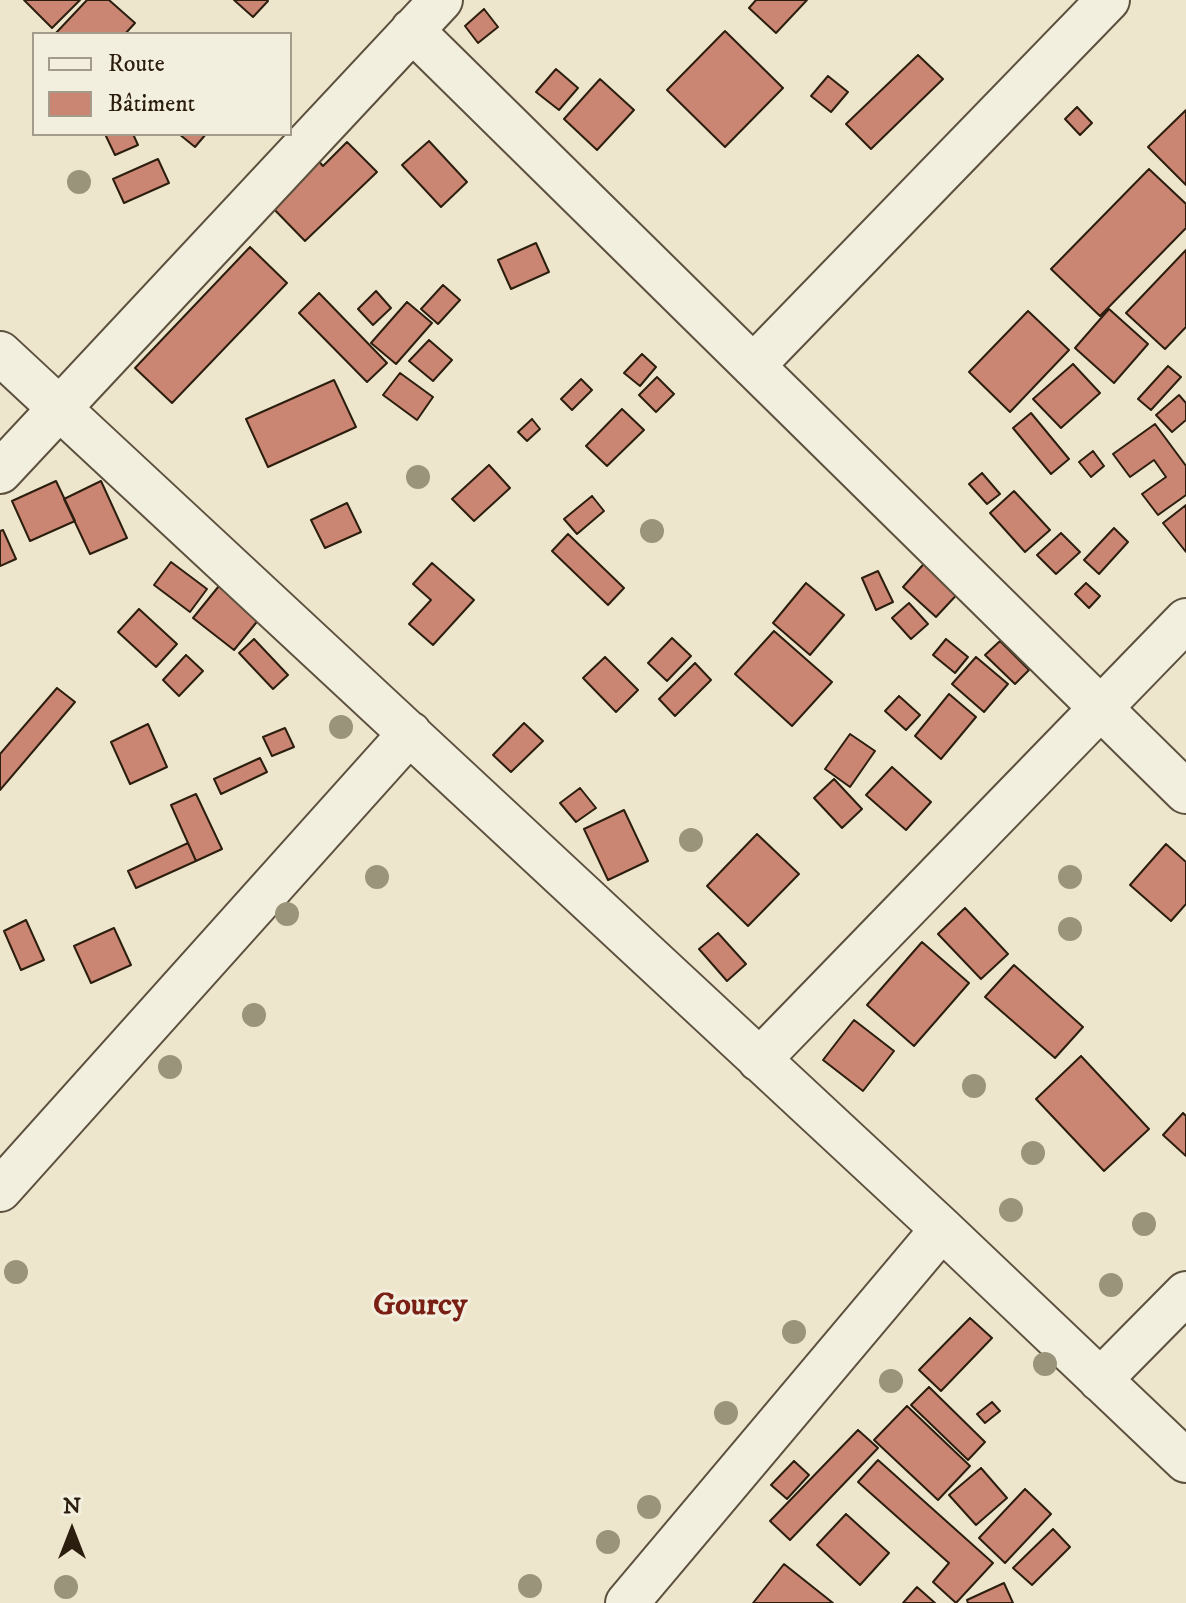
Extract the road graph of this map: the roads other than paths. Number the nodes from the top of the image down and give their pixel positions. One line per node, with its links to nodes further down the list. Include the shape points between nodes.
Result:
1 (441, 0): 3 (street)
2 (1108, 0): 5 (street)
3 (412, 30): 5 (street); 6 (street)
4 (0, 353): 6 (street)
5 (753, 366): 9 (street)
6 (60, 408): 7 (street); 10 (street)
7 (0, 472)
8 (1186, 620): 9 (street)
9 (1100, 707): 11 (street); 12 (street)
10 (410, 733): 12 (street); 13 (street)
11 (1186, 792)
12 (759, 1060): 14 (street)
13 (0, 1190)
14 (942, 1229): 16 (street); 18 (street)
15 (1186, 1293): 16 (street)
16 (1100, 1380): 17 (street)
17 (1186, 1461)
18 (627, 1603)

